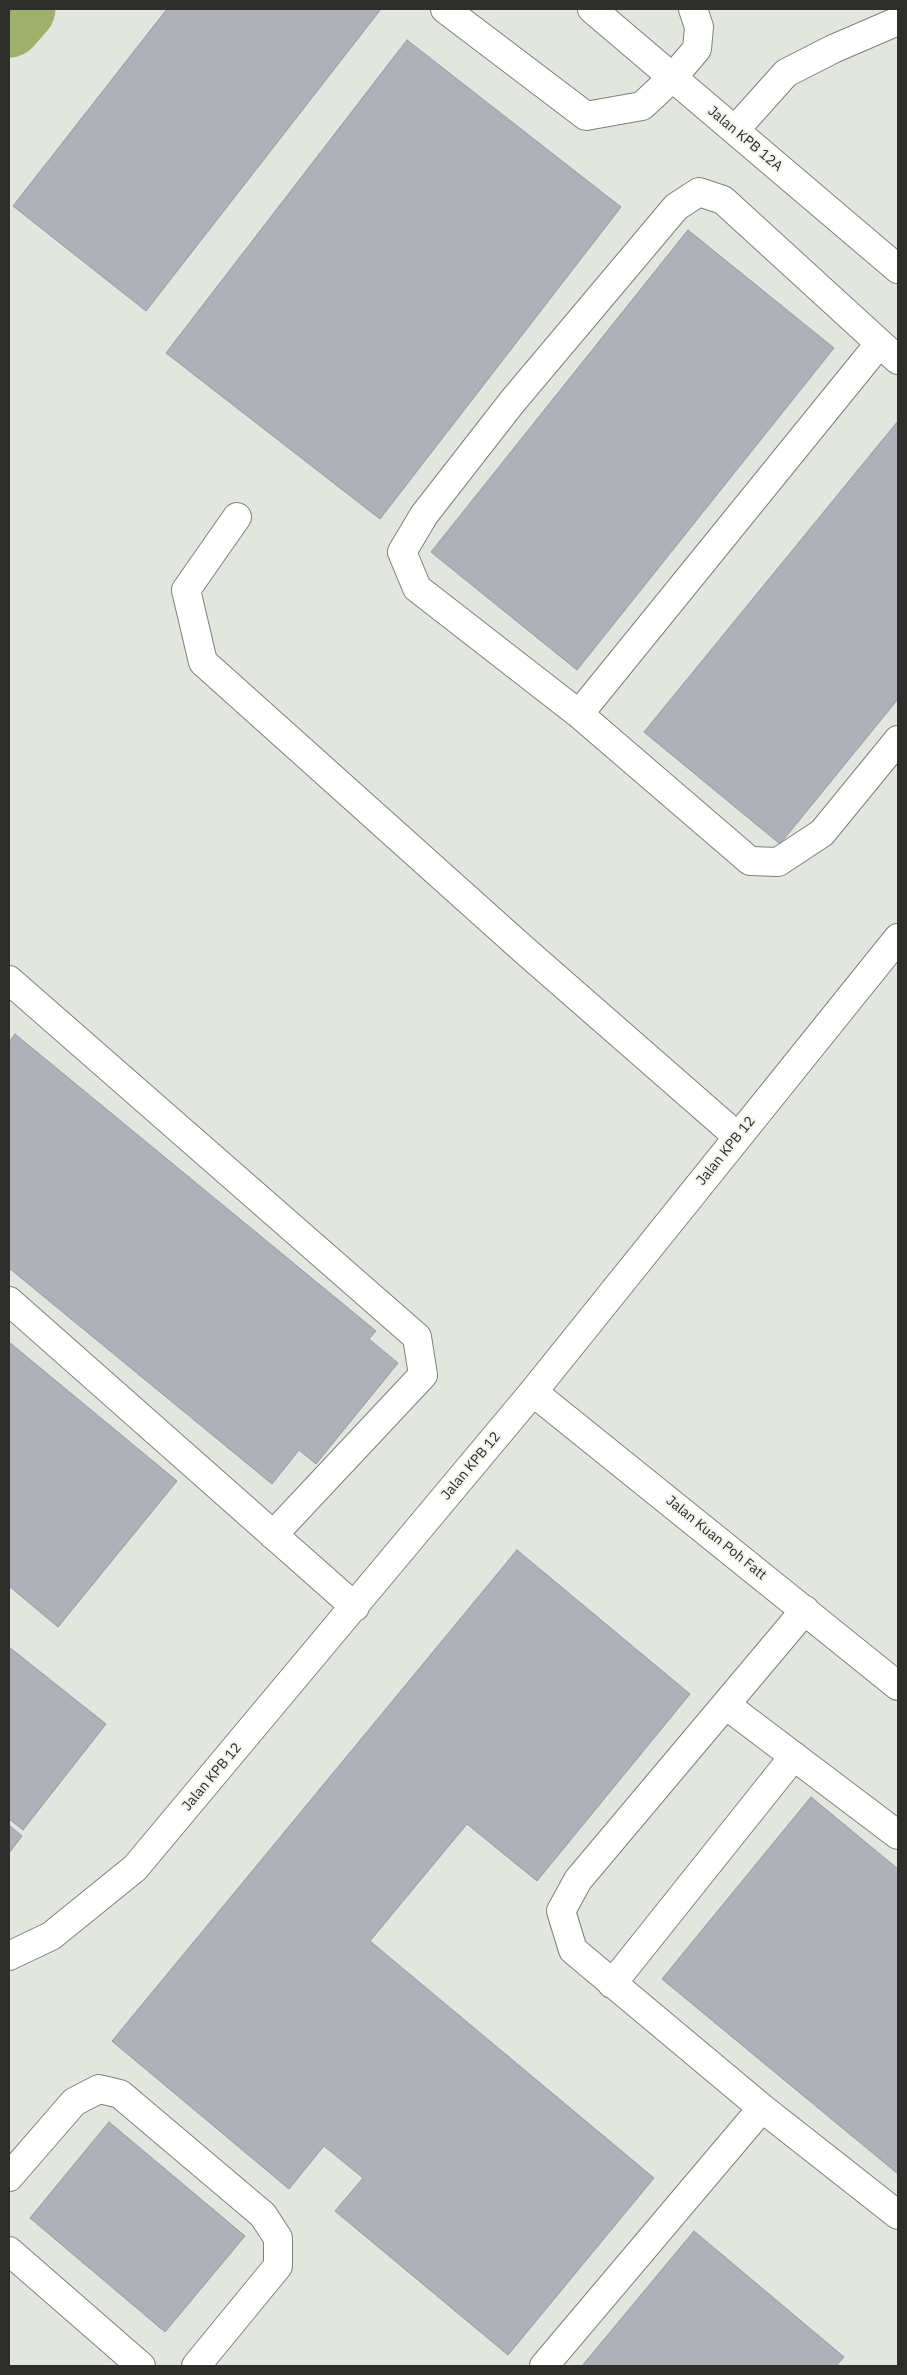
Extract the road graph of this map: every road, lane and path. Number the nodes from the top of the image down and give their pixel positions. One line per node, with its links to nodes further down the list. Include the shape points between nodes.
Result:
1 (445, 9): 5 (street, via 586,116 642,106)
2 (592, 9): 5 (street, Jalan KPB 12A)
3 (693, 9): 5 (street, via 700,27 698,49)
4 (898, 22): 6 (street, via 832,49 786,73)
5 (673, 77): 6 (street, Jalan KPB 12A)
6 (736, 130): 7 (street, Jalan KPB 12A)
7 (898, 269)
8 (889, 352): 10 (street); 10 (street, via 723,200 699,192 676,207 512,402 424,515 402,552 417,588)
9 (237, 517): 14 (street, via 186,590 203,662)
10 (579, 714): 11 (street, via 750,861 778,862 822,833)
11 (898, 740)
12 (898, 938): 14 (street, Jalan KPB 12)
13 (9, 980): 17 (street, via 417,1337 423,1376)
14 (738, 1137): 16 (street, Jalan KPB 12)
15 (9, 1301): 17 (street)
16 (533, 1392): 18 (street, Jalan KPB 12); 19 (street, Jalan Kuan Poh Fatt)
17 (273, 1535): 18 (street)
18 (355, 1607): 24 (street, Jalan KPB 12, via 135,1868 51,1936)
19 (805, 1610): 20 (street, Jalan Kuan Poh Fatt); 21 (street)
20 (898, 1686)
21 (726, 1705): 22 (street); 25 (street, via 578,1880 561,1911 573,1950)
22 (794, 1756): 23 (street); 25 (street)
23 (898, 1835)
24 (9, 1956)
25 (612, 1984): 26 (street)
26 (762, 2108): 28 (street); 32 (street)
27 (9, 2177): 31 (street, via 74,2102 99,2089 120,2094 263,2215 278,2238 278,2266)
28 (898, 2215)
29 (9, 2252): 30 (street)
30 (141, 2366)
31 (196, 2366)
32 (544, 2366)

